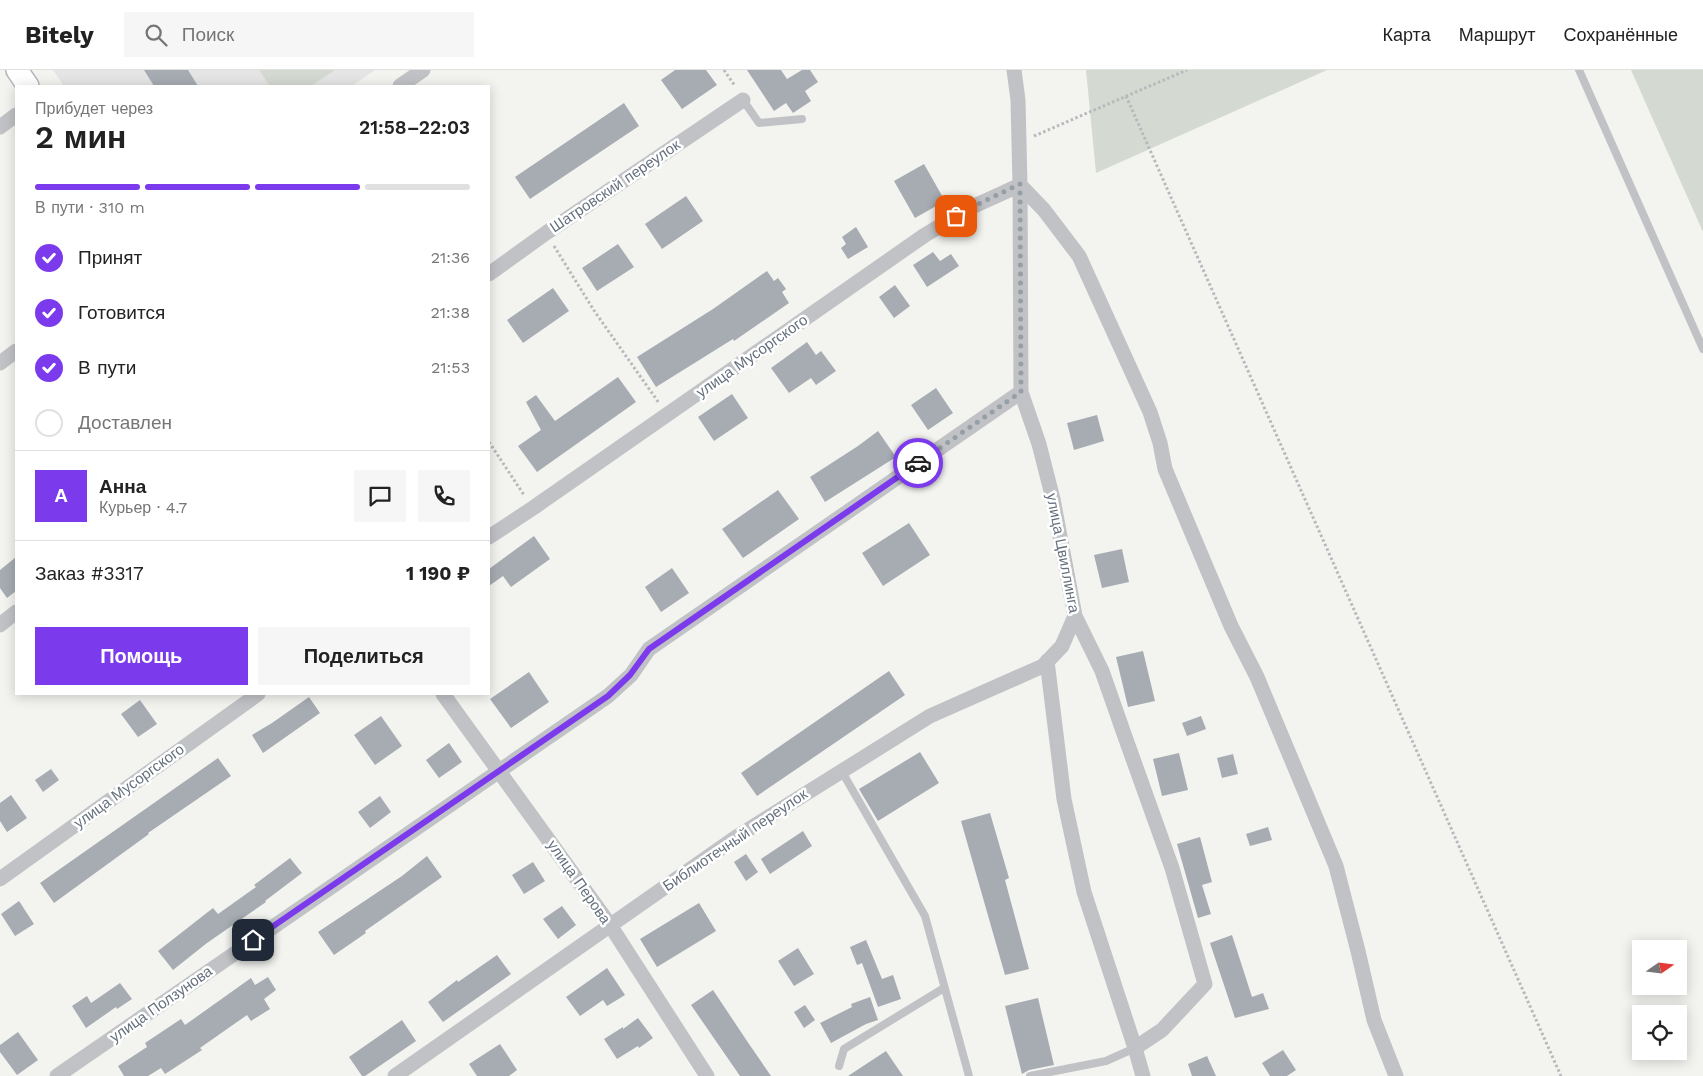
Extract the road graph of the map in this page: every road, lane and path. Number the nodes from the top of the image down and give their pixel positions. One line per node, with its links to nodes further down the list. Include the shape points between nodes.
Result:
1 (17, 70): 6 (street)
2 (423, 70): 7 (street)
3 (1014, 70): 13 (street, улица Цвиллинга)
4 (1187, 70): 8 (path)
5 (1579, 70): 17 (lane)
6 (27, 85)
7 (401, 85)
8 (1126, 96): 13 (path); 45 (path)
9 (743, 100): 11 (lane, via 759,123); 15 (street, Шатровский переулок)
10 (15, 116): 12 (street)
11 (802, 120)
12 (0, 126)
13 (1019, 142): 14 (street, улица Цвиллинга)
14 (1020, 184): 20 (street, улица Цвиллинга); 21 (street, улица Мусоргского, via 972,207 926,235); 44 (street, via 1079,256 1150,412 1165,469 1336,866 1374,1020)
15 (546, 233): 16 (street, Шатровский переулок); 21 (path)
16 (490, 273)
17 (1703, 349)
18 (15, 352): 19 (street)
19 (0, 363)
20 (1021, 392): 26 (street, улица Цвиллинга, via 1053,499); 31 (street, улица Ползунова, via 649,649 630,675 608,696)
21 (667, 414): 23 (street, улица Мусоргского)
22 (490, 444): 23 (path)
23 (533, 508): 24 (street, улица Мусоргского)
24 (490, 536)
25 (15, 613): 27 (street)
26 (1075, 616): 28 (street, Библиотечный переулок, via 1062,646); 36 (street, улица Цвиллинга, via 1102,671 1172,868 1205,984 1162,1030)
27 (0, 625)
28 (1047, 661): 32 (street, Библиотечный переулок, via 1043,666 930,716); 36 (street, via 1064,799 1084,892)
29 (257, 695): 33 (street, улица Мусоргского)
30 (443, 695): 31 (street, улица Перова)
31 (499, 770): 34 (street, улица Перова); 38 (street, улица Ползунова)
32 (842, 770): 34 (street, Библиотечный переулок, via 738,836); 35 (lane, via 925,916)
33 (0, 879)
34 (610, 925): 39 (street, Библиотечный переулок); 40 (street, улица Перова)
35 (944, 988): 37 (lane, via 844,1049); 41 (lane)
36 (1135, 1048): 42 (lane, via 1106,1061); 43 (street)
37 (839, 1066)
38 (57, 1076)
39 (395, 1076)
40 (707, 1076)
41 (969, 1076)
42 (1030, 1076)
43 (1143, 1076)
44 (1396, 1076)
45 (1561, 1076)

